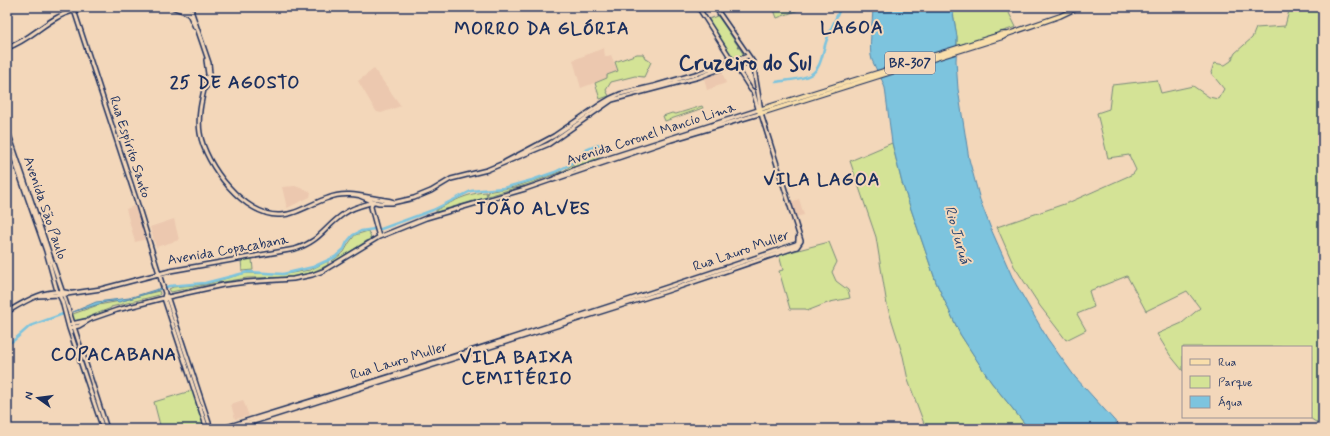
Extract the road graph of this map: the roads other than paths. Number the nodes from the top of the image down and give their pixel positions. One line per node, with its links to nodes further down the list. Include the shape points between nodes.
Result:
1 (91, 7): 7 (street)
2 (172, 7): 8 (street)
3 (180, 7): 8 (street)
4 (698, 7): 12 (street)
5 (715, 7): 10 (street)
6 (1079, 7): 16 (main road, BR-307, via 1003,37 811,95)
7 (74, 9): 9 (street); 23 (street, Rua Espírito Santo)
8 (190, 11): 19 (street, via 206,58 209,76 199,116 200,134 212,165 224,181 251,206 281,216 339,195 360,196)
9 (7, 48)
10 (748, 56): 11 (street); 12 (street)
11 (753, 62): 12 (street); 14 (street)
12 (734, 64): 13 (street); 19 (street, via 612,100 549,144 487,170 451,179 414,198 395,202)
13 (750, 87): 14 (street, via 753,84); 15 (street)
14 (757, 87): 15 (street, via 757,90); 16 (street)
15 (753, 91): 16 (street)
16 (761, 113): 21 (street, Avenida Coronel Mancio Lima, via 671,140 557,179 435,215); 36 (street, Rua Lauro Muller, via 801,241 797,247 710,277)
17 (7, 129): 20 (street, Avenida São Paulo)
18 (7, 138): 20 (street, Avenida São Paulo)
19 (373, 201): 21 (street); 23 (street, Avenida Copacabana, via 346,212 317,239 303,246)
20 (30, 202): 22 (street, Avenida São Paulo)
21 (378, 237): 30 (street, Avenida Coronel Mancio Lima, via 323,270 305,277 223,285)
22 (49, 255): 24 (street, Avenida São Paulo); 26 (street, Avenida São Paulo)
23 (159, 274): 27 (street, Avenida Copacabana, via 108,288); 30 (street, Rua Espírito Santo)
24 (56, 285): 25 (street); 26 (street, Avenida São Paulo)
25 (52, 291): 26 (street, Avenida Copacabana); 28 (street, Avenida Copacabana)
26 (60, 293): 27 (street, Avenida Copacabana); 29 (street, Avenida Copacabana); 31 (street); 32 (street)
27 (72, 293): 32 (street, via 67,296)
28 (38, 296): 29 (street, Avenida Copacabana); 33 (street, Avenida Copacabana)
29 (50, 296): 31 (street)
30 (166, 297): 34 (street, Avenida Coronel Mancio Lima); 35 (street)
31 (62, 301): 34 (street)
32 (66, 302): 34 (street)
33 (7, 312)
34 (71, 326): 37 (street); 38 (street)
35 (180, 343): 39 (street); 40 (street)
36 (456, 356): 41 (street, Rua Lauro Muller); 42 (street, Rua Lauro Muller)
37 (103, 429)
38 (107, 429)
39 (207, 429)
40 (211, 429)
41 (220, 429)
42 (231, 429)

